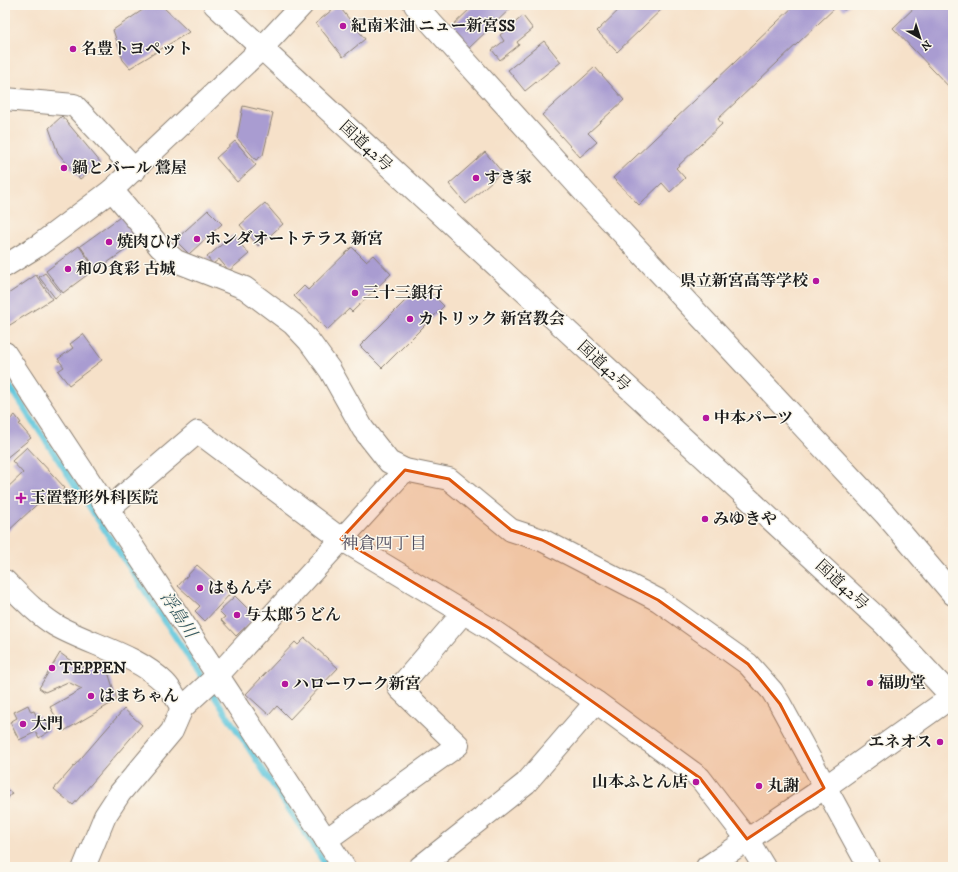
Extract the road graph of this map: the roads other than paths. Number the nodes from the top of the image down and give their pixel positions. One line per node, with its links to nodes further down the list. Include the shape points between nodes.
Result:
1 (215, 5): 4 (main road, 国道42号)
2 (302, 5): 4 (main road)
3 (415, 5): 14 (main road, via 585,193 885,514)
4 (261, 49): 6 (main road); 17 (main road, 国道42号, via 885,625)
5 (5, 99): 6 (main road, via 74,105)
6 (135, 170): 7 (main road)
7 (112, 190): 8 (main road, via 39,245); 10 (main road, via 160,247 176,261 245,288 293,324 330,370 368,436 389,462)
8 (5, 266)
9 (5, 353): 11 (main road)
10 (405, 470): 12 (main road); 20 (main road, via 449,479 511,530 542,540 658,600 748,664 780,704)
11 (108, 509): 12 (main road, via 198,432); 16 (main road)
12 (341, 540): 15 (main road); 16 (main road)
13 (5, 581): 19 (main road, via 32,609 54,624 133,661 156,675 166,684)
14 (953, 594)
15 (463, 613): 18 (main road); 22 (main road, via 399,688 458,745)
16 (218, 675): 19 (main road); 22 (main road)
17 (953, 697): 20 (main road)
18 (596, 702): 21 (main road, via 700,778); 25 (main road, via 526,784)
19 (182, 708): 23 (main road, via 172,731 120,793 105,816)
20 (824, 788): 21 (main road); 28 (main road)
21 (748, 839): 26 (main road); 27 (main road)
22 (326, 840): 24 (main road)
23 (84, 867)
24 (344, 867)
25 (420, 867)
26 (707, 867)
27 (764, 867)
28 (869, 867)

